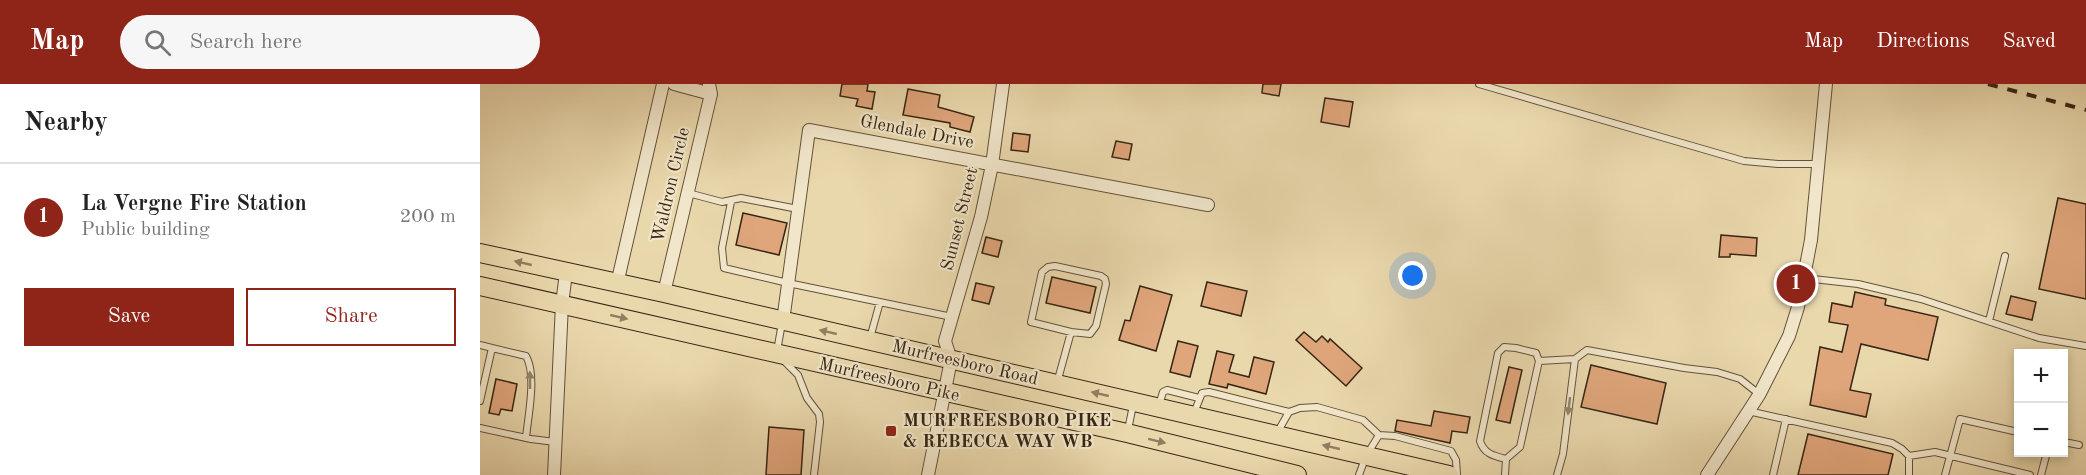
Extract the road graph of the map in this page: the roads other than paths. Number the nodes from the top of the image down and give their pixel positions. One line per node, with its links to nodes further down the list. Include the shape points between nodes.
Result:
1 (663, 84): 18 (street, Waldron Circle)
2 (674, 84): 6 (street)
3 (1003, 84): 8 (street, Sunset Street)
4 (1479, 84): 7 (lane, via 1744,161)
5 (1826, 84): 7 (street)
6 (710, 89): 9 (street, Waldron Circle)
7 (1819, 164): 16 (street)
8 (992, 165): 11 (street, Glendale Drive); 12 (street, Glendale Drive, via 809,130); 23 (street, Sunset Street)
9 (688, 193): 10 (lane); 20 (street, Waldron Circle)
10 (731, 202): 12 (lane, via 741,198); 17 (lane, via 723,248 724,268)
11 (1208, 205)
12 (798, 209): 17 (street, Glendale Drive)
13 (480, 253): 15 (main road, Murfreesboro Road, one-way to 13)
14 (2005, 256): 25 (lane)
15 (566, 273): 18 (main road, Murfreesboro Road); 22 (street)
16 (1804, 278): 25 (lane, via 1858,284 1921,298); 37 (street, via 1789,336)
17 (788, 283): 21 (lane); 24 (street, Glendale Drive)
18 (617, 284): 20 (main road, Murfreesboro Road)
19 (480, 286): 22 (main road, Murfreesboro Pike)
20 (663, 293): 24 (main road, Murfreesboro Road)
21 (880, 302): 23 (lane); 27 (lane)
22 (562, 304): 31 (main road, Murfreesboro Pike, one-way to 31); 50 (street)
23 (952, 317): 33 (street, Sunset Street, via 945,341)
24 (783, 321): 27 (main road, Murfreesboro Road, one-way to 24); 31 (lane)
25 (1989, 321): 29 (lane, via 2039,338)
26 (1071, 332): 26 (lane, via 1031,322 1042,272 1048,267 1105,279 1096,326 1090,334); 35 (lane)
27 (869, 342): 33 (main road, Murfreesboro Road)
28 (480, 345): 30 (lane)
29 (2086, 346)
30 (492, 348): 38 (lane); 49 (lane, one-way to 30, via 531,390 529,362 526,356)
31 (777, 354): 36 (main road, Murfreesboro Pike); 60 (lane, via 798,375 819,414)
32 (1575, 359): 34 (lane); 37 (lane, via 1587,350 1717,372 1740,379); 67 (lane, one-way to 67)
33 (951, 360): 35 (main road, Murfreesboro Road); 36 (street, Sunset Street)
34 (1539, 361): 57 (lane, via 1520,447); 57 (lane, via 1536,353 1515,348 1504,347 1498,353 1480,441 1489,454)
35 (1057, 384): 39 (main road, Murfreesboro Road, one-way to 35)
36 (945, 392): 46 (main road, Murfreesboro Pike); 61 (street, Sunset Street)
37 (1759, 395): 41 (street)
38 (480, 401)
39 (1133, 401): 40 (main road, Murfreesboro Road, via 1158,407); 46 (lane)
40 (1196, 406): 42 (lane, via 1202,393 1209,392); 47 (main road, Murfreesboro Road)
41 (1748, 411): 43 (lane); 68 (street)
42 (1289, 412): 47 (lane); 48 (lane, via 1317,407 1363,420)
43 (1786, 420): 54 (lane, via 1892,443); 69 (lane)
44 (480, 428): 49 (lane)
45 (2014, 431): 55 (lane, via 1960,419)
46 (1127, 434): 58 (main road, Murfreesboro Pike, one-way to 58)
47 (1276, 435): 53 (main road, Murfreesboro Road, one-way to 47)
48 (1379, 435): 53 (lane); 65 (lane, via 1451,451 1456,460)
49 (526, 438): 50 (lane)
50 (556, 442): 59 (street)
51 (2068, 443): 52 (lane)
52 (2079, 445)
53 (1366, 456): 63 (lane); 64 (main road, Murfreesboro Road)
54 (1909, 456): 55 (lane, via 1935,452); 70 (lane)
55 (1950, 456): 71 (lane); 72 (lane)
56 (2046, 457): 73 (lane)
57 (1506, 459): 66 (lane)
58 (1277, 473): 62 (main road, Murfreesboro Pike)
59 (554, 475)
60 (814, 475)
61 (928, 475)
62 (1297, 475)
63 (1359, 475)
64 (1449, 475)
65 (1456, 475)
66 (1505, 475)
67 (1557, 475)
68 (1707, 475)
69 (1773, 475)
70 (1909, 475)
71 (1945, 475)
72 (2030, 475)
73 (2041, 475)

